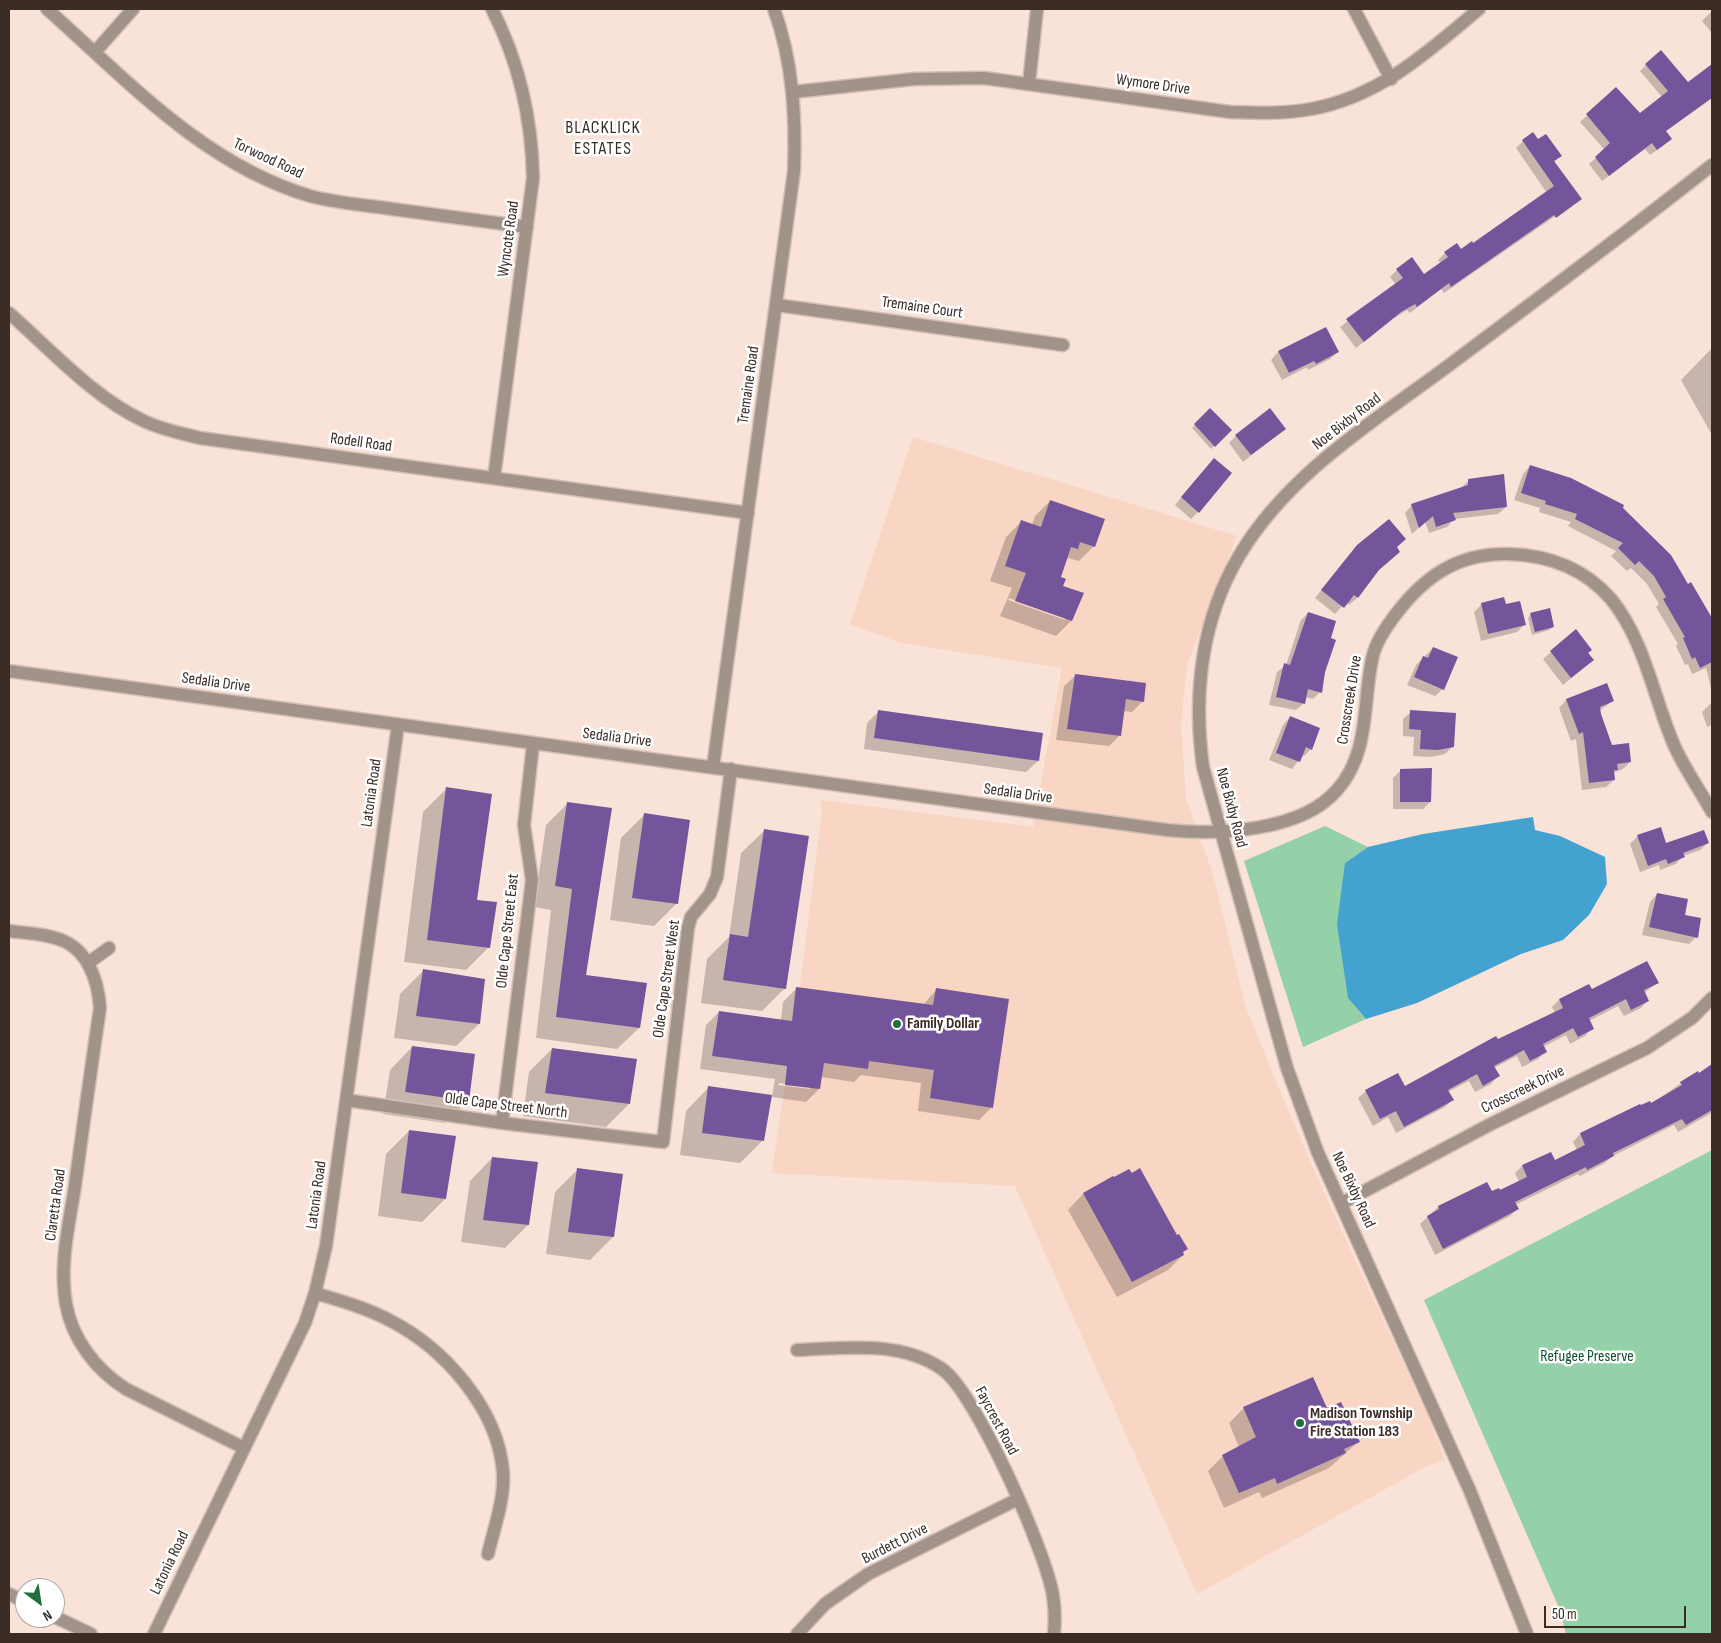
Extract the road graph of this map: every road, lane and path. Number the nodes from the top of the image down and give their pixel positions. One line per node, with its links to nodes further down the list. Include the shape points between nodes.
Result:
1 (47, 9): 8 (street, Torwood Road)
2 (133, 9): 8 (street)
3 (492, 9): 13 (street, Wyncote Road, via 515,64 529,123 534,178)
4 (774, 9): 11 (street, Tremaine Road)
5 (1037, 9): 10 (street)
6 (1354, 9): 9 (street)
7 (1479, 9): 9 (street, Wymore Drive, via 1425,55)
8 (95, 52): 13 (street, Torwood Road, via 176,124 216,152 274,183 310,196 345,203)
9 (1391, 78): 10 (street, Wymore Drive, via 1332,104 1272,113 1230,112)
10 (1029, 83): 11 (street, Wymore Drive, via 984,78 914,79)
11 (793, 92): 14 (street, Tremaine Road, via 794,171)
12 (1712, 165): 25 (street, Noe Bixby Road, via 1317,466 1262,522 1237,558 1224,586 1208,627 1202,657 1200,746)
13 (527, 227): 17 (street, Wyncote Road)
14 (777, 305): 16 (street, Tremaine Court); 18 (street, Tremaine Road)
15 (9, 313): 17 (street, Rodell Road, via 120,409 145,422 200,438)
16 (1063, 345)
17 (494, 478): 18 (street, Rodell Road)
18 (748, 513): 22 (street, Tremaine Road)
19 (9, 671): 20 (street, Sedalia Drive)
20 (398, 725): 21 (street, Sedalia Drive); 30 (street, Latonia Road)
21 (533, 744): 22 (street, Sedalia Drive); 31 (street, Olde Cape Street East, via 524,824 532,880)
22 (713, 767): 23 (street, Sedalia Drive)
23 (732, 769): 25 (street, Sedalia Drive, via 1158,829); 32 (street, Olde Cape Street West, via 717,877 710,894 691,917 688,928)
24 (1712, 812): 25 (street, Crosscreek Drive, via 1675,747 1650,672 1611,599 1572,568 1544,557 1490,554 1466,559 1424,582 1384,630 1373,654 1357,758 1336,791 1303,814 1256,828)
25 (1221, 833): 33 (street, Noe Bixby Road, via 1286,1068 1318,1153)
26 (9, 931): 28 (street, Claretta Road, via 56,938 69,944)
27 (108, 948): 28 (street)
28 (88, 963): 36 (street, Claretta Road, via 96,979 100,1008 64,1262 65,1298 72,1326 109,1378)
29 (1712, 998): 33 (street, Crosscreek Drive, via 1692,1018 1647,1048 1491,1124)
30 (346, 1100): 31 (street, Olde Cape Street North); 34 (street, Latonia Road, via 326,1246)
31 (502, 1123): 32 (street, Olde Cape Street North)
32 (663, 1142)
33 (1342, 1203): 44 (street, Noe Bixby Road, via 1470,1491)
34 (315, 1293): 36 (street, Latonia Road, via 305,1323); 38 (street, via 360,1306 392,1321 423,1341 473,1393 489,1423 503,1472 502,1497)
35 (797, 1350): 37 (street, Faycrest Road, via 890,1349 919,1357 943,1369 962,1390)
36 (244, 1448): 41 (street, Latonia Road)
37 (1018, 1499): 42 (street, Burdett Drive, via 868,1574 825,1604); 43 (street, Faycrest Road, via 1033,1528 1054,1596)
38 (488, 1554)
39 (65, 1622): 40 (street)
40 (91, 1634)
41 (154, 1634)
42 (797, 1634)
43 (1054, 1634)
44 (1527, 1634)

